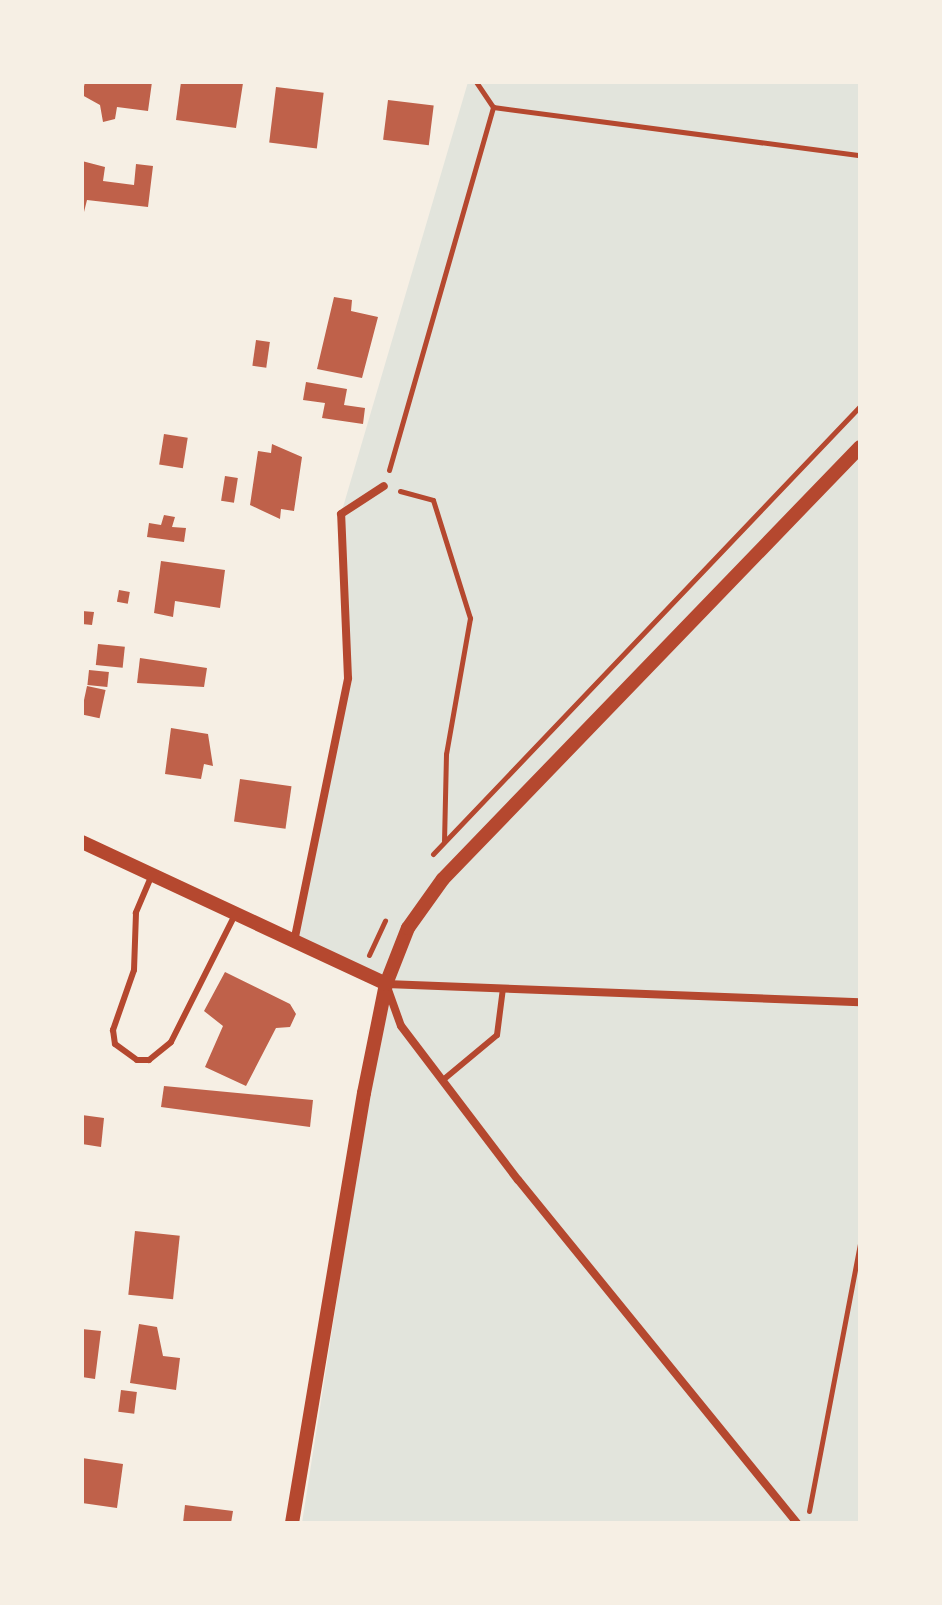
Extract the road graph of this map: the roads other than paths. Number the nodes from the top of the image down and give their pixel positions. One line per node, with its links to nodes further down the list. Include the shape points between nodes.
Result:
1 (860, 447): 7 (street, via 443,879 408,928)
2 (384, 486): 6 (street, via 341,514 348,678)
3 (82, 842): 4 (street)
4 (152, 873): 5 (street); 5 (lane, via 136,913 134,970 113,1030 115,1044 137,1060 149,1060 171,1042)
5 (237, 911): 6 (street)
6 (295, 937): 7 (street)
7 (386, 984): 8 (street); 10 (street, via 401,1026); 11 (street)
8 (503, 988): 9 (street); 10 (lane, via 497,1035)
9 (860, 1002)
10 (443, 1080): 12 (street)
11 (292, 1523)
12 (797, 1523)

